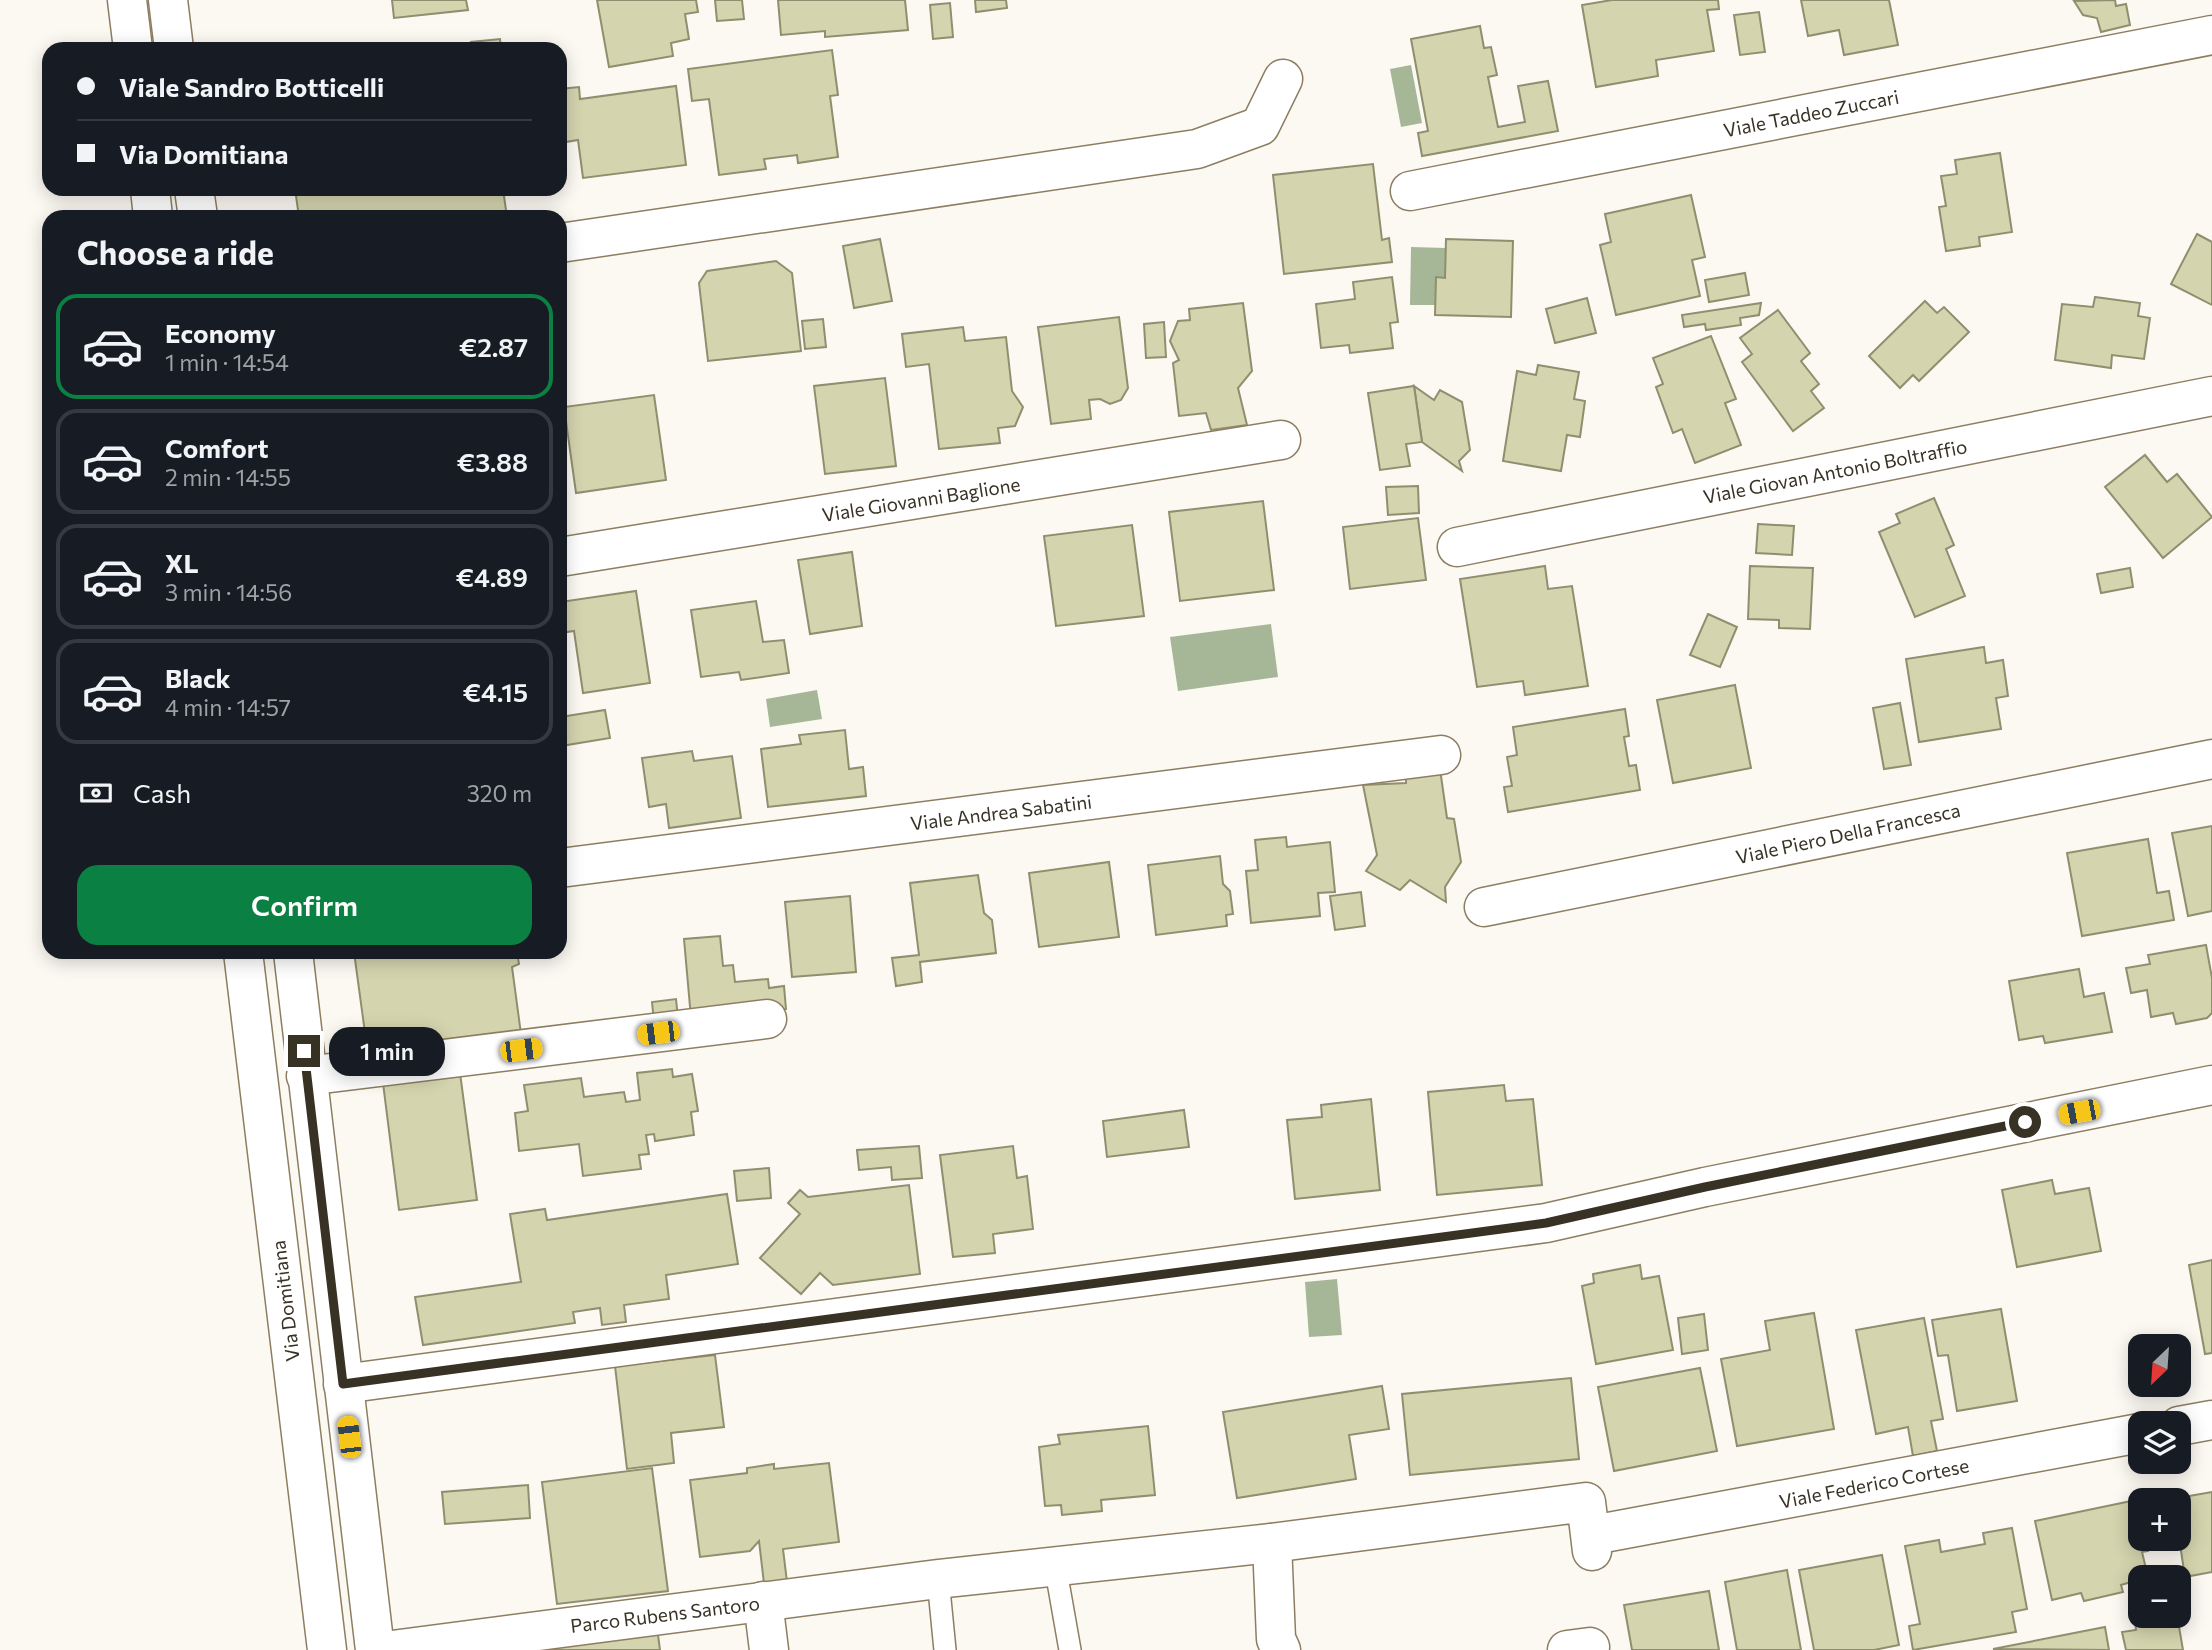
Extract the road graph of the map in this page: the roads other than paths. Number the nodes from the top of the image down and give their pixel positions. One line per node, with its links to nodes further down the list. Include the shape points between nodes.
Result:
1 (127, 0): 4 (street)
2 (167, 0): 5 (street)
3 (2212, 35): 7 (street, Viale Taddeo Zuccari)
4 (132, 42)
5 (173, 42)
6 (1283, 79): 8 (street, via 1260,127 1197,149)
7 (1410, 191)
8 (567, 242)
9 (2212, 396): 11 (street, Viale Giovan Antonio Boltraffio)
10 (1281, 440): 12 (street, Viale Giovanni Baglione)
11 (1457, 547)
12 (567, 556)
13 (1441, 755): 15 (street, Viale Andrea Sabatini)
14 (2212, 759): 16 (street, Viale Piero Della Francesca)
15 (567, 867)
16 (1485, 907)
17 (244, 959): 31 (street, Via Domitiana)
18 (294, 959): 20 (street)
19 (767, 1020): 20 (street)
20 (306, 1076): 22 (street)
21 (2212, 1085): 22 (street, via 1546,1223)
22 (343, 1384): 32 (street)
23 (2212, 1420): 24 (street)
24 (2191, 1424)
25 (2128, 1435): 26 (street, Viale Federico Cortese)
26 (1600, 1541): 27 (street, Parco Rubens Santoro, via 1586,1502)
27 (1272, 1543): 28 (street, Parco Rubens Santoro); 37 (street, via 1276,1639)
28 (1055, 1565): 29 (street, Parco Rubens Santoro); 36 (lane)
29 (937, 1579): 30 (street, Parco Rubens Santoro); 35 (lane)
30 (763, 1601): 33 (street, Parco Rubens Santoro); 34 (street)
31 (327, 1650)
32 (375, 1650)
33 (392, 1650)
34 (769, 1650)
35 (945, 1650)
36 (1070, 1650)
37 (1281, 1650)

